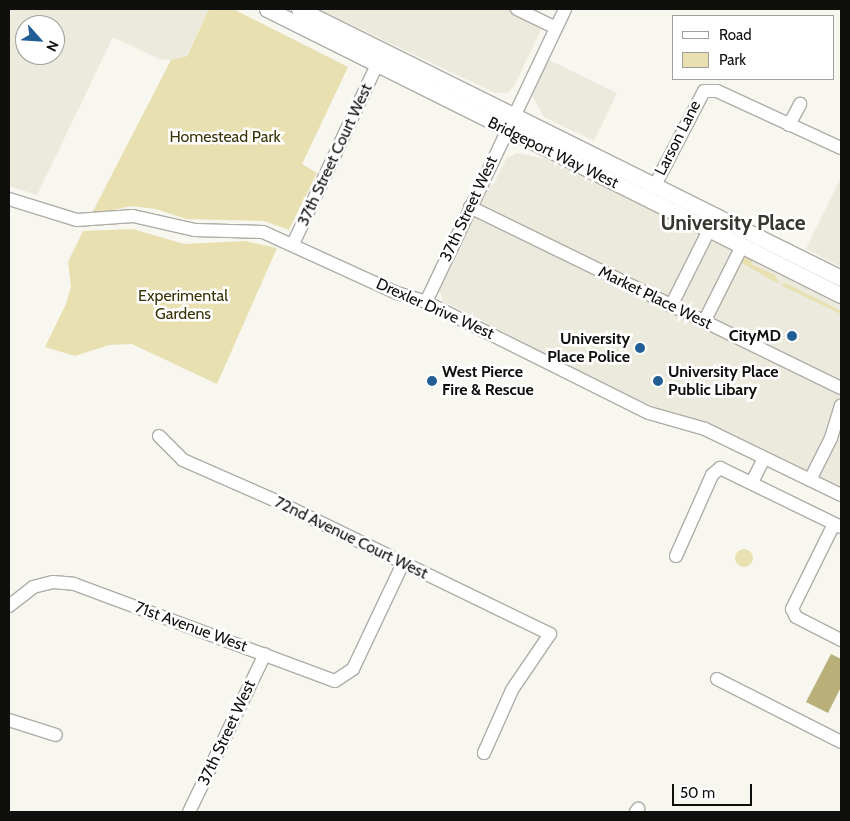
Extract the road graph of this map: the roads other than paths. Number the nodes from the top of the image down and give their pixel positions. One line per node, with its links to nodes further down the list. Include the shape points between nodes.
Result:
1 (267, 9): 6 (main road, Bridgeport Way West)
2 (299, 9): 8 (main road, Bridgeport Way West)
3 (565, 9): 5 (street, 37th Street West)
4 (524, 10): 5 (street)
5 (556, 28): 8 (street, 37th Street West)
6 (377, 65): 10 (main road, Bridgeport Way West); 16 (street, 37th Street Court West)
7 (800, 104): 9 (street)
8 (513, 115): 10 (street, 37th Street West); 12 (main road, Bridgeport Way West)
9 (789, 125): 11 (street); 12 (street, Larson Lane, via 717,91 704,91)
10 (506, 130): 14 (street, 37th Street West); 15 (main road, Bridgeport Way West)
11 (841, 148)
12 (654, 187): 18 (main road, Bridgeport Way West)
13 (9, 199): 16 (street, Drexler Drive West, via 77,220 133,216 195,230 262,232)
14 (470, 207): 20 (street, 37th Street West); 21 (street, Market Place West)
15 (709, 230): 17 (main road, Bridgeport Way West); 21 (street)
16 (293, 244): 20 (street, Drexler Drive West, via 397,293)
17 (742, 246): 19 (main road, Bridgeport Way West); 22 (street)
18 (841, 278)
19 (841, 295)
20 (426, 302): 26 (street, Drexler Drive West, via 649,413 705,429)
21 (671, 306): 22 (street, Market Place West)
22 (704, 322): 23 (street, Market Place West)
23 (841, 388)
24 (841, 406): 27 (street, via 831,438)
25 (159, 436): 32 (street, 72nd Avenue Court West, via 183,460 272,499)
26 (764, 458): 27 (street, Drexler Drive West); 28 (street)
27 (810, 480): 29 (street, Drexler Drive West)
28 (752, 482): 30 (street); 31 (street, via 724,468 716,470)
29 (841, 495)
30 (838, 525): 34 (street, via 792,609 796,617)
31 (676, 556)
32 (402, 563): 35 (street, 71st Avenue West, via 353,669 335,681); 40 (street, 72nd Avenue Court West, via 550,634 512,690)
33 (9, 606): 35 (street, 71st Avenue West, via 24,592 46,583 74,584)
34 (841, 640)
35 (265, 654): 41 (street, 37th Street West)
36 (717, 678): 39 (street)
37 (9, 720): 38 (street)
38 (56, 735)
39 (841, 742)
40 (484, 753)
41 (189, 812)

